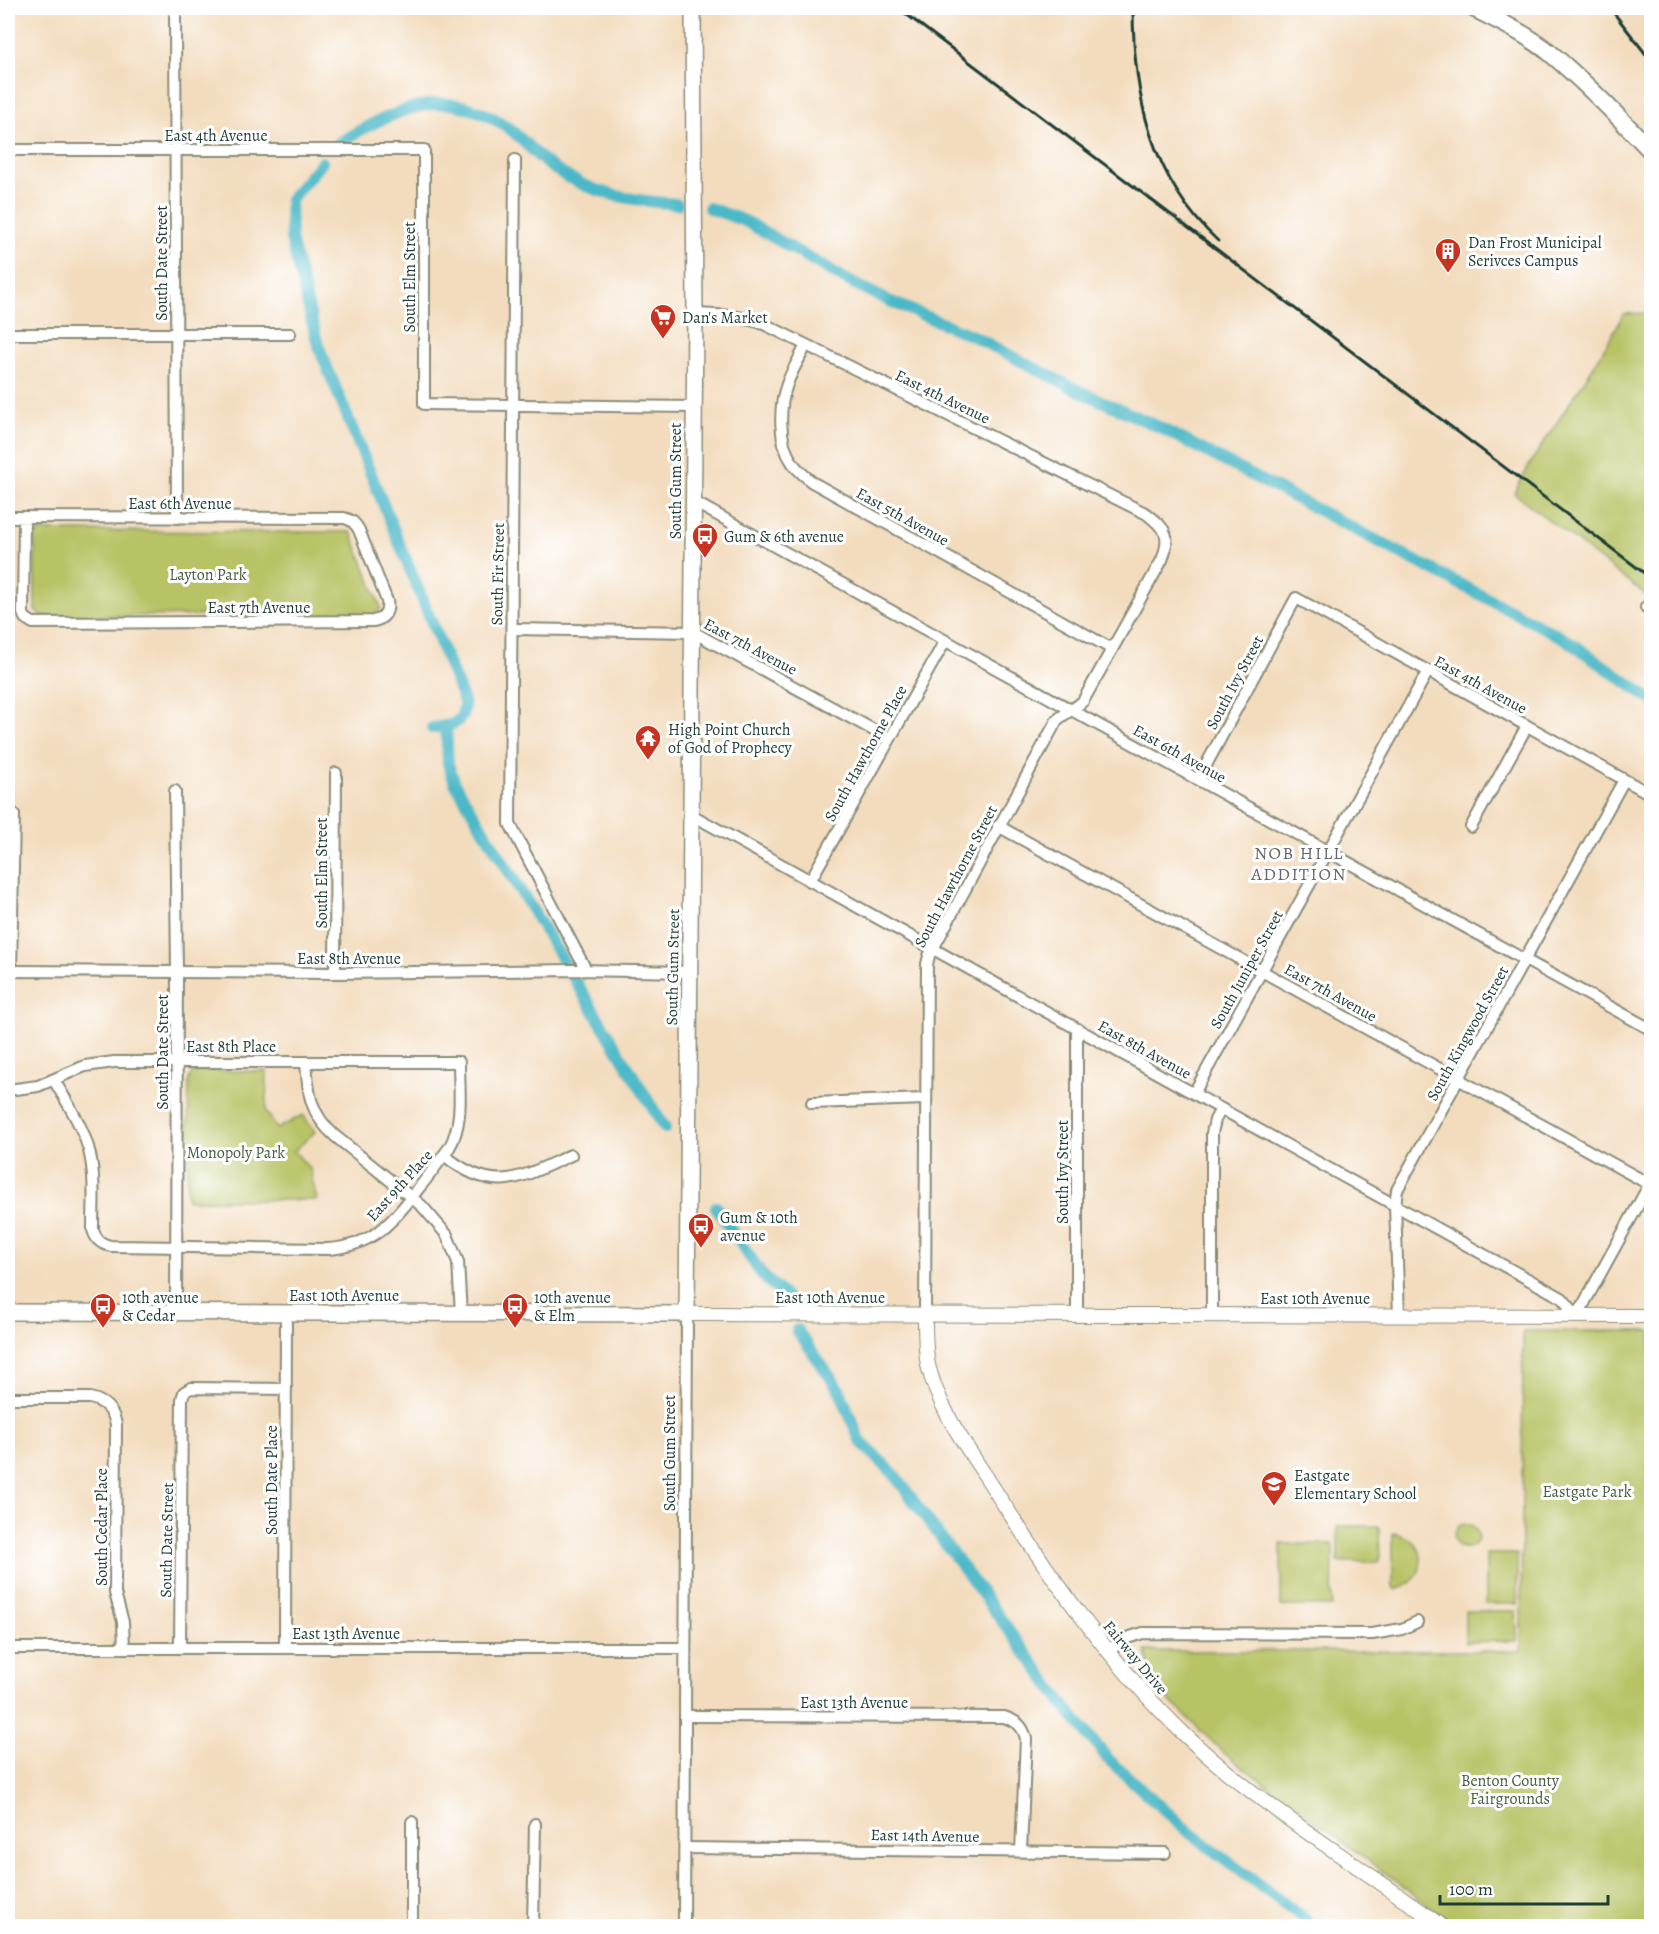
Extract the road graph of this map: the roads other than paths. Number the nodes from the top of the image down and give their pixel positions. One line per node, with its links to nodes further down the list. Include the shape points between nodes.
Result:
1 (175, 8): 5 (street, South Date Street)
2 (693, 8): 9 (main road, South Gum Street)
3 (1473, 8): 7 (main road, via 1548,51)
4 (8, 150): 5 (street, East 4th Avenue)
5 (176, 150): 6 (street, East 4th Avenue); 11 (street, South Date Street)
6 (424, 150): 14 (street, South Elm Street, via 424,404)
7 (1652, 152)
8 (515, 160): 14 (street, South Fir Street)
9 (695, 314): 13 (street, East 4th Avenue, via 751,319); 15 (main road, South Gum Street)
10 (8, 334): 11 (street)
11 (176, 334): 12 (street); 19 (street, South Date Street)
12 (290, 334)
13 (806, 345): 21 (street, East 4th Avenue, via 1147,514); 26 (street, East 5th Avenue, via 787,384 782,413 786,451 800,472)
14 (514, 405): 15 (street); 23 (street, South Fir Street)
15 (694, 407): 16 (main road, South Gum Street)
16 (694, 502): 24 (main road, South Gum Street); 25 (street, East 6th Avenue)
17 (8, 518): 18 (street, East 6th Avenue)
18 (24, 518): 19 (street, East 6th Avenue); 20 (street, East 7th Avenue, via 23,613 29,621 39,624 379,620 387,612 387,601)
19 (177, 518): 20 (street, East 6th Avenue)
20 (353, 521)
21 (1166, 534): 26 (street, South Hawthorne Street, via 1162,560)
22 (1296, 598): 27 (street, East 4th Avenue); 32 (street, South Ivy Street)
23 (512, 629): 24 (street, East 7th Avenue); 44 (street, South Fir Street, via 510,824)
24 (693, 632): 30 (street, East 7th Avenue); 37 (main road, South Gum Street)
25 (945, 640): 28 (street, East 6th Avenue); 30 (street, South Hawthorne Place)
26 (1112, 649): 28 (street, South Hawthorne Street, via 1083,701)
27 (1428, 671): 29 (street, East 4th Avenue); 40 (street, South Juniper Street)
28 (1071, 710): 32 (street, East 6th Avenue); 38 (street, South Hawthorne Street, via 1057,720)
29 (1527, 726): 33 (street, East 4th Avenue); 39 (street)
30 (890, 739): 41 (street, South Hawthorne Place)
31 (336, 772): 49 (street, South Elm Street)
32 (1198, 780): 40 (street, East 6th Avenue)
33 (1624, 780): 35 (street, East 4th Avenue); 43 (street, South Kingwood Street)
34 (175, 791): 47 (street, South Date Street)
35 (1652, 795)
36 (14, 814): 45 (street)
37 (692, 815): 41 (street, East 8th Avenue); 48 (main road, South Gum Street)
38 (998, 826): 42 (street, South Hawthorne Street); 46 (street, East 7th Avenue)
39 (1472, 827)
40 (1328, 852): 43 (street, East 6th Avenue); 46 (street, South Juniper Street)
41 (810, 881): 42 (street, East 8th Avenue)
42 (932, 948): 50 (street, East 8th Avenue); 58 (street, South Hawthorne Street, via 927,964)
43 (1524, 960): 51 (street, East 6th Avenue); 54 (street, South Kingwood Street)
44 (580, 970): 48 (street, East 8th Avenue); 49 (street, East 8th Avenue)
45 (9, 971): 47 (street, East 8th Avenue)
46 (1262, 971): 54 (street, East 7th Avenue); 57 (street, South Juniper Street)
47 (177, 972): 49 (street, East 8th Avenue); 52 (street, South Date Street)
48 (690, 972): 71 (main road, South Gum Street)
49 (335, 973)
50 (1077, 1029): 57 (street, East 8th Avenue); 73 (street, South Ivy Street)
51 (1652, 1030)
52 (177, 1061): 53 (street, East 8th Place); 55 (street, East 8th Place, via 94,1063); 66 (street, South Date Street)
53 (306, 1062): 61 (street, East 8th Place, via 459,1062 457,1131); 64 (street, via 314,1113 334,1136)
54 (1458, 1079): 63 (street, East 7th Avenue); 65 (street, South Kingwood Street, via 1397,1190)
55 (54, 1080): 56 (street, East 8th Place); 66 (street, East 9th Place, via 89,1148 93,1230 99,1242 111,1246)
56 (8, 1090)
57 (1194, 1093): 60 (street, East 8th Avenue)
58 (926, 1099): 59 (street); 72 (street, South Hawthorne Street)
59 (812, 1103)
60 (1221, 1109): 65 (street, East 8th Avenue); 74 (street, via 1212,1133)
61 (444, 1155): 62 (street, East 9th Place, via 481,1178 507,1179 525,1176); 64 (street, East 9th Place)
62 (572, 1155)
63 (1650, 1182): 76 (street)
64 (412, 1198): 66 (street, East 9th Place, via 380,1232 345,1247); 70 (street, via 440,1226 453,1248)
65 (1395, 1205): 75 (street, South Kingwood Street); 76 (street, East 8th Avenue, via 1562,1298)
66 (176, 1246): 68 (street, South Date Street)
67 (8, 1312): 68 (main road, East 10th Avenue)
68 (176, 1312): 69 (main road, East 10th Avenue)
69 (286, 1313): 70 (main road, East 10th Avenue); 78 (street, South Date Place)
70 (461, 1314): 71 (main road, East 10th Avenue)
71 (687, 1314): 72 (street, East 10th Avenue); 85 (street, South Gum Street)
72 (925, 1316): 73 (street, East 10th Avenue); 86 (street, Fairway Drive, via 928,1364 947,1414 1058,1584)
73 (1077, 1316): 74 (street, East 10th Avenue)
74 (1212, 1316): 75 (street, East 10th Avenue)
75 (1399, 1316): 76 (street, East 10th Avenue)
76 (1577, 1316): 77 (street, East 10th Avenue)
77 (1652, 1316)
78 (286, 1389): 81 (street, South Date Place); 84 (street, South Date Street, via 191,1388 184,1392)
79 (8, 1398): 83 (street, South Cedar Place, via 90,1398 108,1407 114,1415 116,1593)
80 (1417, 1622): 86 (street, via 1372,1634 1143,1633)
81 (285, 1647): 84 (street, East 13th Avenue); 85 (street, East 13th Avenue)
82 (8, 1648): 83 (street, East 13th Avenue)
83 (124, 1648): 84 (street, East 13th Avenue)
84 (180, 1648)
85 (686, 1648): 87 (street, South Gum Street)
86 (1107, 1651): 96 (street, Fairway Drive, via 1156,1707 1212,1759)
87 (685, 1716): 90 (street, South Gum Street); 91 (street, East 13th Avenue, via 1004,1717 1021,1726 1026,1739)
88 (412, 1822): 93 (street)
89 (535, 1824): 94 (street)
90 (685, 1848): 91 (street, East 14th Avenue); 95 (street, South Gum Street)
91 (1022, 1851): 92 (street, East 14th Avenue)
92 (1165, 1853)
93 (412, 1926)
94 (533, 1926)
95 (684, 1926)
96 (1441, 1926)

